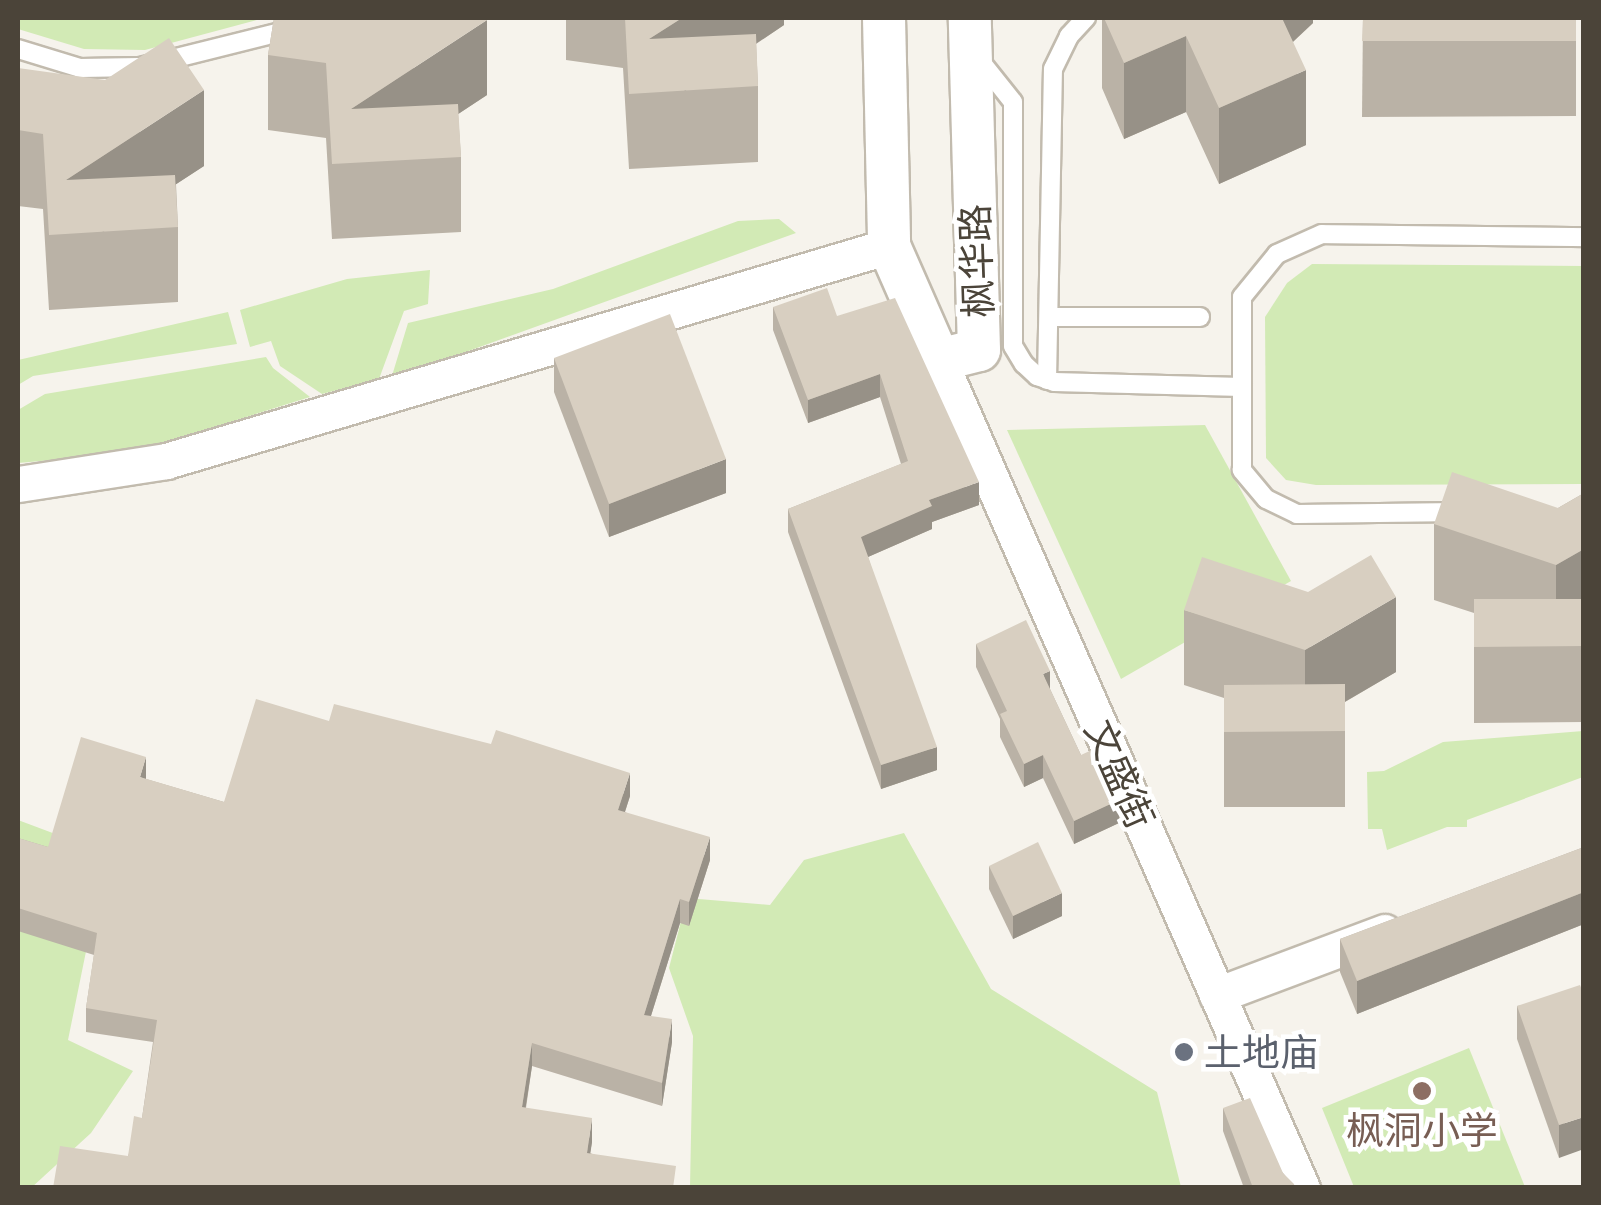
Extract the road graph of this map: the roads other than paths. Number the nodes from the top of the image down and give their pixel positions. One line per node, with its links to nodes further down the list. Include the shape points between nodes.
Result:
1 (336, 18): 5 (lane, via 140,67 80,68)
2 (884, 18): 7 (street, 枫华路)
3 (1086, 18): 8 (lane, via 1054,69)
4 (970, 33): 10 (street, 枫华路, via 979,350); 11 (lane, via 1012,102 1013,346)
5 (18, 50)
6 (1584, 237): 12 (lane, via 1322,234 1277,254 1242,297)
7 (889, 246): 10 (street, 枫华路); 13 (street, via 166,461)
8 (1048, 316): 9 (lane); 11 (lane)
9 (1200, 317)
10 (939, 360): 16 (street, 文盛街)
11 (1047, 380): 12 (lane)
12 (1242, 387): 14 (lane, via 1242,470 1266,499 1296,514)
13 (18, 484)
14 (1488, 512)
15 (1421, 918): 16 (street)
16 (1218, 995): 17 (street, 文盛街)
17 (1302, 1188)

